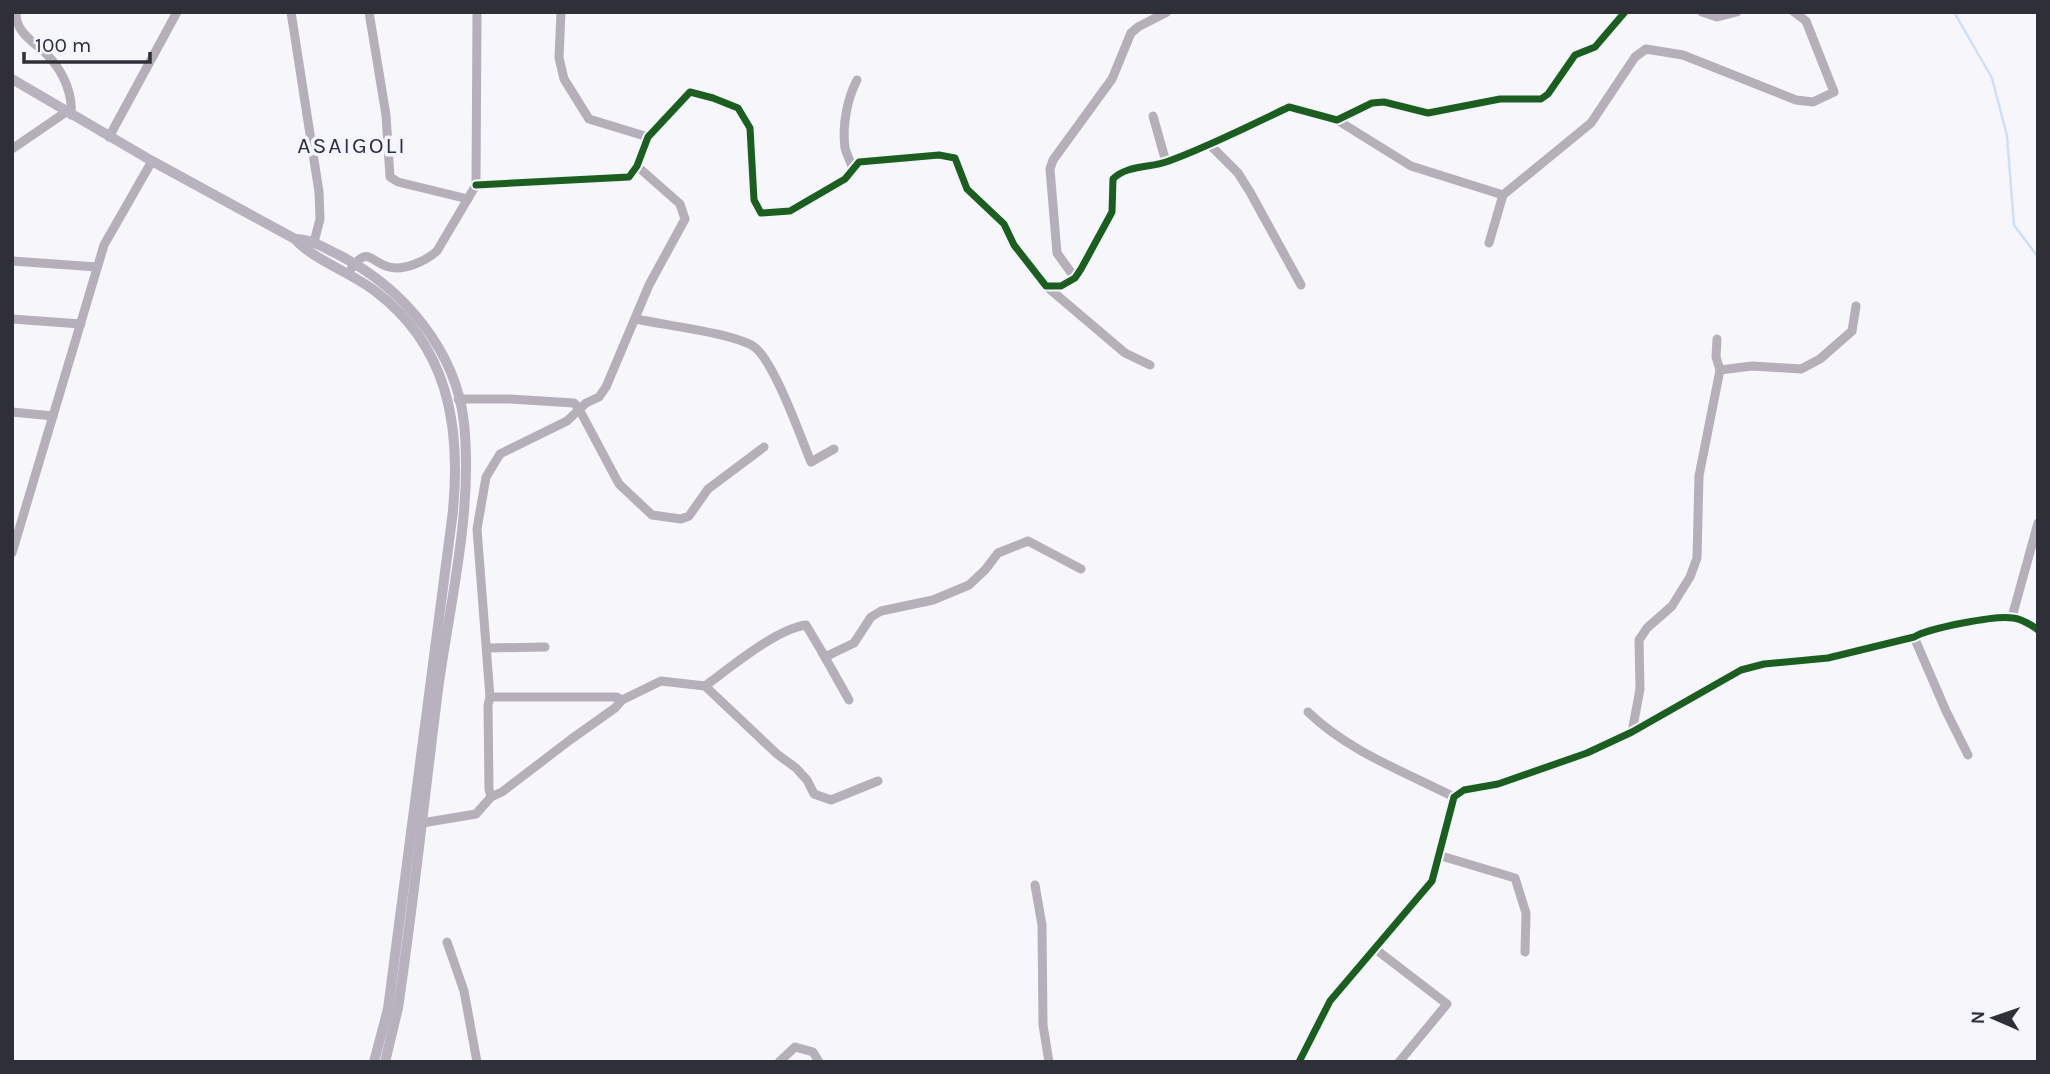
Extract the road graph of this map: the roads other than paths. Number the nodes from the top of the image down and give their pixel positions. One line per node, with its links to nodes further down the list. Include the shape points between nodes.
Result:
1 (16, 12): 14 (street, via 17,24 61,74 72,104)
2 (177, 12): 17 (street)
3 (291, 12): 29 (street, via 320,192)
4 (369, 12): 27 (street, via 386,115 390,177)
5 (477, 12): 25 (street)
6 (561, 12): 18 (street, via 559,58 564,79 589,119)
7 (1167, 12): 34 (street, via 1131,33 1112,79 1053,160 1057,253)
8 (1625, 12): 16 (street, via 1595,47 1575,55 1541,99 1500,99 1427,113 1372,103)
9 (1702, 12): 10 (street, via 1717,17)
10 (1737, 12)
11 (1794, 12): 26 (street, via 1806,21 1834,92 1813,102 1796,100 1683,55 1646,49 1634,57 1591,123)
12 (12, 79): 14 (main road)
13 (857, 80): 24 (street, via 848,97 845,148)
14 (69, 113): 17 (main road); 20 (street)
15 (1153, 116): 22 (street)
16 (1338, 120): 19 (street, via 1289,107); 26 (street, via 1411,166)
17 (109, 137): 21 (main road)
18 (648, 137): 23 (street); 24 (street, via 690,92 738,108 750,128 754,200 761,213 790,211 845,180)
19 (1210, 145): 22 (street); 35 (street, via 1244,182)
20 (12, 149)
21 (152, 161): 28 (main road); 32 (street, via 104,245)
22 (1166, 162): 34 (street, via 1119,172 1113,179 1112,212)
23 (636, 166): 25 (street, via 629,177); 39 (street, via 680,204 684,219)
24 (853, 169): 36 (street, via 859,162 939,155 955,158 967,189 1004,224)
25 (476, 185): 27 (street)
26 (1503, 195): 30 (street)
27 (468, 199): 33 (street, via 428,259 389,267 367,256)
28 (295, 239): 29 (main road); 33 (main road, via 302,248)
29 (314, 242): 33 (main road)
30 (1489, 243)
31 (12, 261): 32 (street)
32 (97, 267): 40 (street)
33 (352, 268): 44 (main road, via 393,292 428,332 447,365); 69 (main road, via 422,341 445,387 454,429 456,481)
34 (1075, 278): 36 (street, via 1061,286)
35 (1301, 285)
36 (1046, 286): 42 (street, via 1125,353)
37 (1856, 306): 43 (street, via 1852,331 1801,369 1752,366)
38 (12, 319): 40 (street)
39 (636, 319): 45 (street, via 606,387); 49 (street, via 754,346 773,373 811,462)
40 (81, 324): 47 (street)
41 (1717, 339): 43 (street)
42 (1150, 365)
43 (1720, 370): 64 (street, via 1699,475 1697,558 1672,606 1639,640 1640,689)
44 (458, 400): 45 (street, via 552,400 574,403); 69 (main road, via 466,457 463,506)
45 (579, 409): 48 (street, via 619,484 652,515 689,516 708,489); 57 (street, via 567,421 499,454 486,477 477,529)
46 (12, 412): 47 (street)
47 (53, 416): 51 (street)
48 (764, 447)
49 (834, 449)
50 (2038, 523): 53 (street)
51 (12, 553)
52 (1081, 569): 58 (street, via 1028,541 998,553 969,585 933,600 881,611 871,617 854,643)
53 (2011, 617): 54 (street); 55 (street, via 1957,624)
54 (2038, 630)
55 (1914, 638): 64 (street, via 1828,658 1741,670); 65 (street)
56 (545, 647): 57 (street)
57 (488, 648): 60 (street)
58 (825, 657): 59 (street, via 806,625 795,626); 61 (street)
59 (705, 686): 62 (street, via 661,681); 66 (street, via 796,768 814,794 831,800)
60 (490, 696): 62 (street, via 617,697); 67 (street)
61 (849, 700)
62 (622, 701): 67 (street)
63 (1308, 712): 68 (street, via 1352,745)
64 (1632, 732): 68 (street, via 1587,753 1498,784 1464,790)
65 (1968, 755)
66 (878, 781)
67 (491, 797): 69 (street, via 476,814)
68 (1454, 797): 70 (street)
69 (416, 824): 75 (main road, via 388,1009); 76 (main road, via 398,1009)
70 (1438, 855): 73 (street, via 1432,881); 74 (street, via 1515,878 1527,914)
71 (1035, 885): 80 (street, via 1042,925 1043,1025)
72 (447, 942): 77 (street, via 464,991)
73 (1374, 948): 81 (street, via 1330,1001); 82 (street, via 1447,1004)
74 (1525, 953)
75 (374, 1062)
76 (385, 1062)
77 (477, 1062)
78 (779, 1062): 79 (street, via 795,1046 813,1052)
79 (819, 1062)
80 (1049, 1062)
81 (1299, 1062)
82 (1399, 1062)

